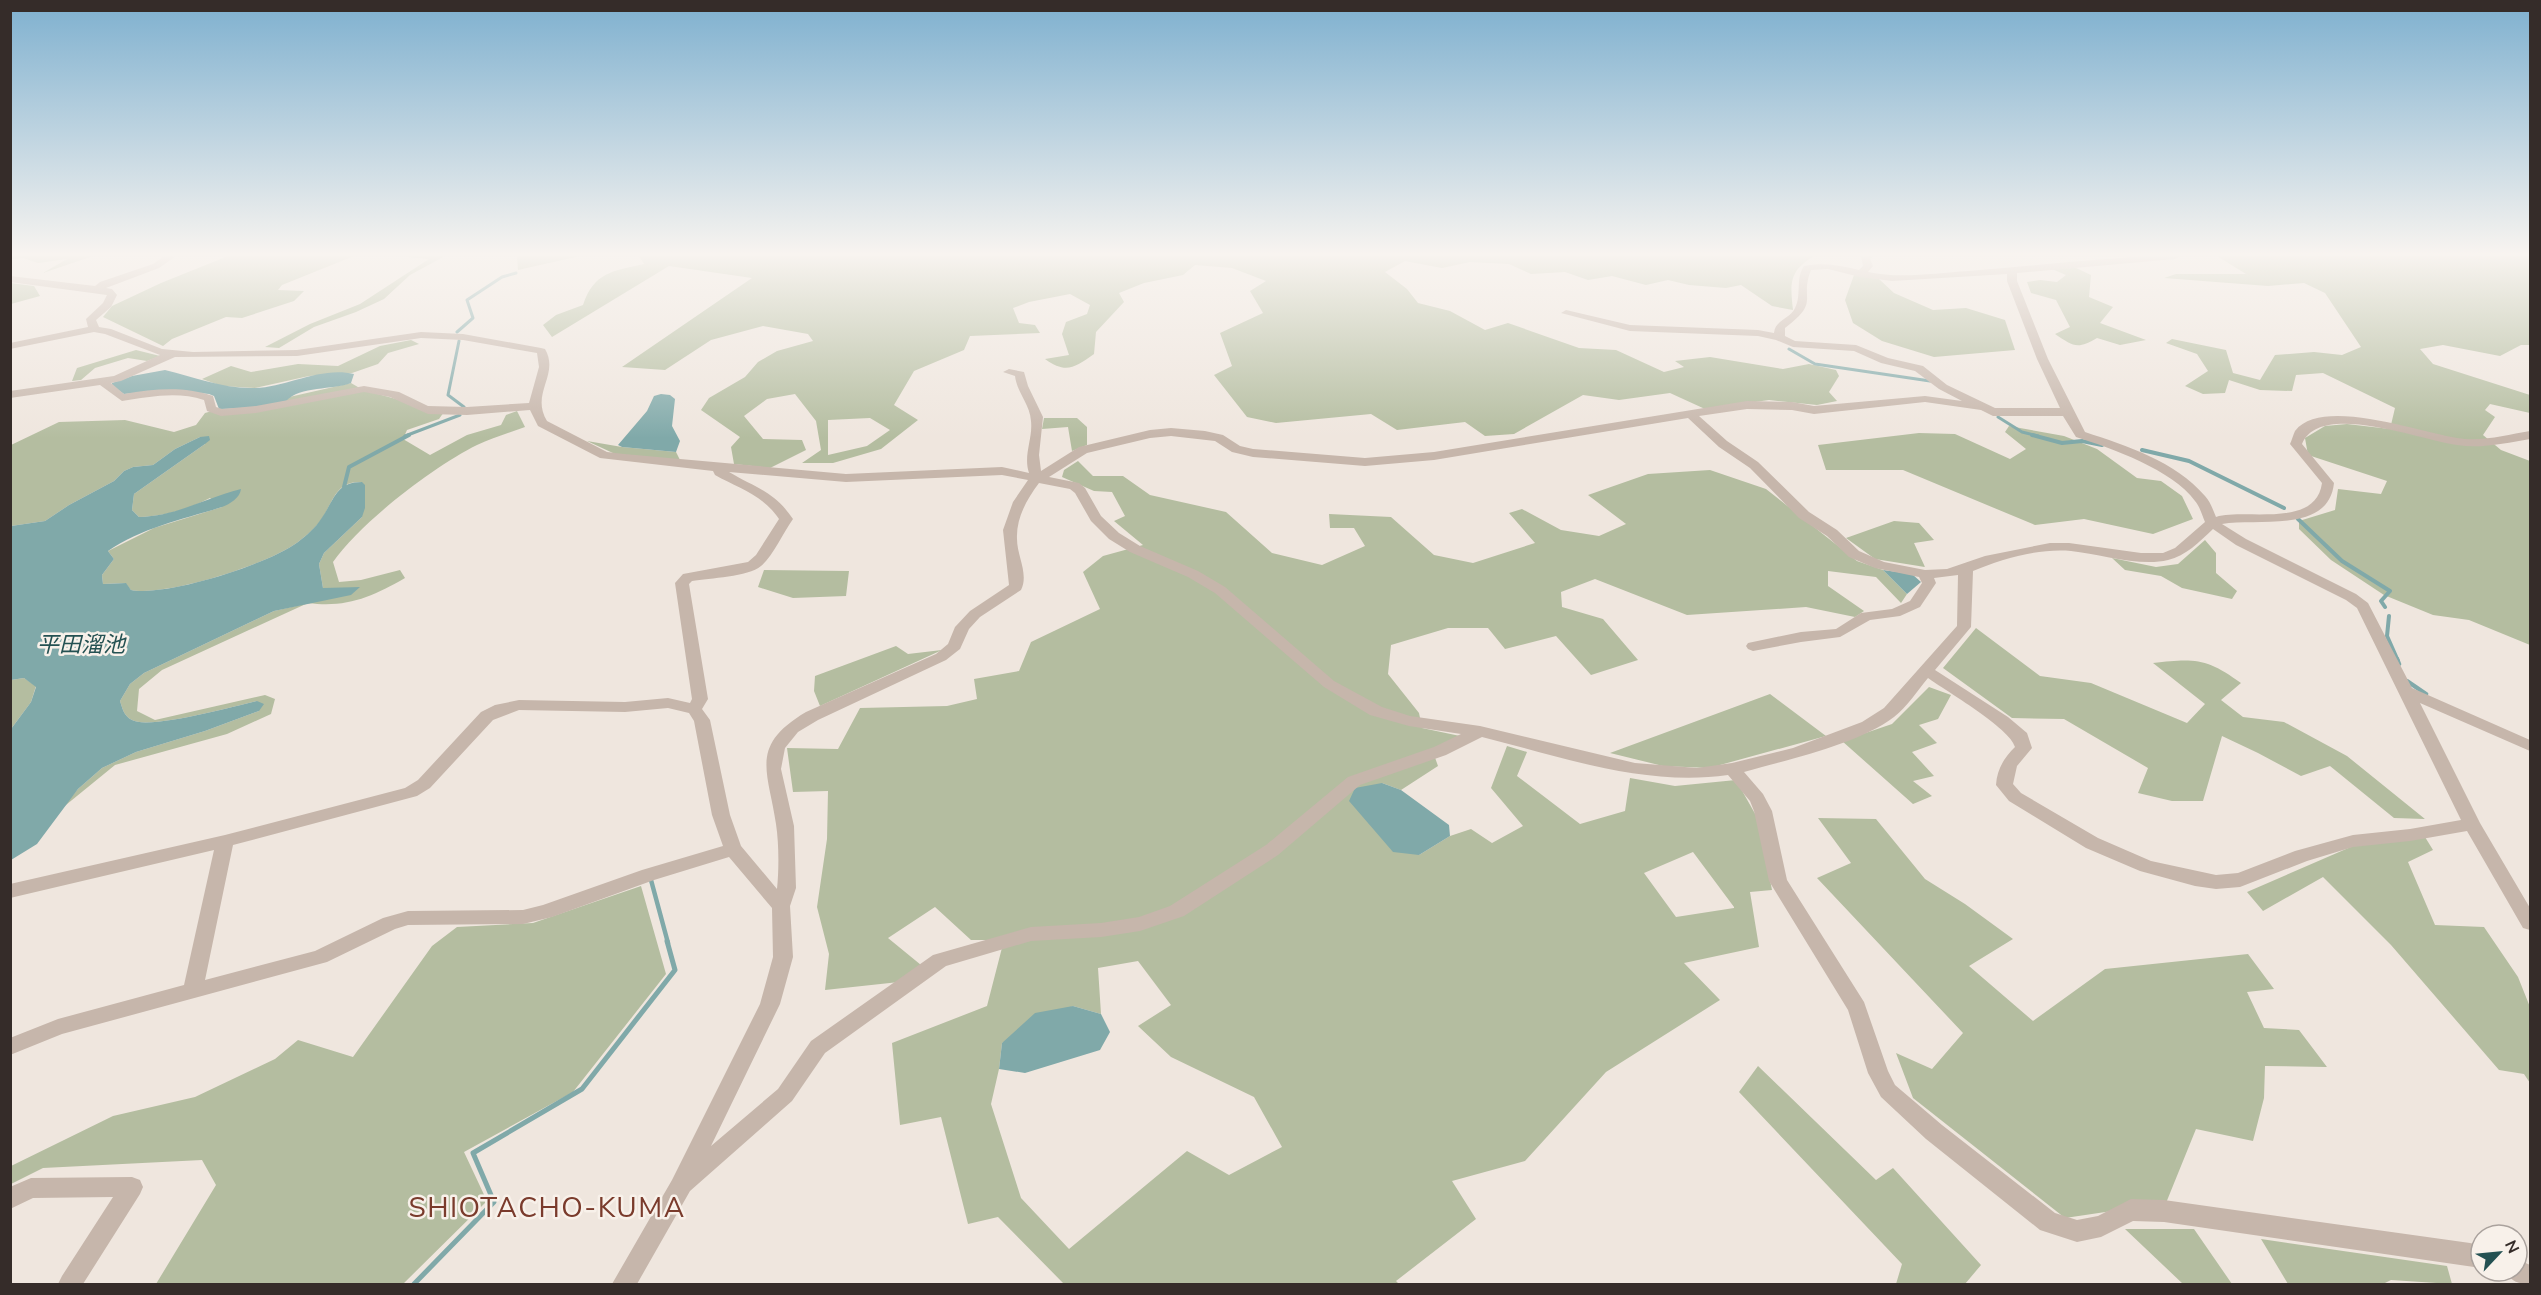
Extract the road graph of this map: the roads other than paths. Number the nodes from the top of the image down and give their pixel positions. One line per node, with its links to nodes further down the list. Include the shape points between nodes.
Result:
1 (94, 316): 5 (street)
2 (1581, 316): 6 (street, via 1630,328)
3 (1793, 316): 6 (street, via 1780,327)
4 (2025, 316): 14 (street)
5 (94, 329): 7 (street); 8 (street, via 160,352)
6 (1779, 337): 13 (street, via 1793,344 1856,348 1885,361 1919,368 1943,387)
7 (10, 346)
8 (174, 353): 10 (street, via 135,372); 12 (street, via 297,353 421,335 463,337 541,351 546,364)
9 (1009, 372): 18 (street, via 1020,374 1020,386 1037,418 1032,468)
10 (104, 381): 11 (street); 12 (street, via 122,398 171,392 200,394 209,398 211,409 221,412 254,410 363,388 406,398 424,410)
11 (10, 395)
12 (533, 406): 17 (street, via 542,423 604,454)
13 (1980, 407): 14 (street, via 1994,412); 15 (street, via 1925,399 1814,410 1747,405)
14 (2066, 412): 19 (street, via 2080,434 2131,451 2182,482 2201,499)
15 (1690, 414): 18 (street, via 1434,456 1365,462 1253,453 1236,449 1219,438 1171,432 1150,434 1083,450); 21 (street, via 1854,554 1880,565)
16 (2530, 435): 19 (street, via 2490,442 2458,442 2368,422 2321,421 2301,432 2296,444 2328,483 2327,495 2319,506 2291,515 2222,519)
17 (714, 467): 18 (street, via 846,478 1002,471); 25 (street, via 720,474 755,488 780,507 786,519 756,565 688,577 682,583 700,699)
18 (1037, 477): 26 (street, via 1074,486 1114,536 1220,590 1329,684 1352,699 1409,721); 33 (street, via 1009,529 1018,571 1016,587 975,614 962,627 955,645 942,657 812,716 792,728 777,747 773,769 785,826 787,888)
19 (2212, 524): 20 (street, via 2180,551 2165,557 2050,548 1990,559); 24 (street, via 2362,606)
20 (1966, 569): 21 (street); 23 (street, via 1964,627)
21 (1925, 574): 22 (street, via 1929,583 1915,604 1895,613 1866,616 1840,633)
22 (1753, 646)
23 (1926, 671): 28 (street, via 1890,712 1868,726 1798,752); 29 (street, via 2021,737 2024,748 2004,775 2004,785 2015,797 2092,843 2146,866 2195,879 2240,880 2353,841)
24 (2405, 691): 27 (street); 29 (street)
25 (694, 709): 30 (street, via 668,703 625,707 519,705 501,709 487,717 424,784 411,792); 31 (street, via 702,720 721,815)
26 (1480, 731): 28 (street, via 1635,769 1697,774); 37 (street, via 1440,751 1354,781 1272,850 1177,911 1140,924 1101,930 1031,933 940,960 818,1047 785,1095)
27 (2530, 746)
28 (1732, 769): 39 (street, via 1760,805 1778,881 1857,1008 1878,1073 1888,1091 2048,1222 2077,1231 2101,1226 2131,1210 2164,1211)
29 (2472, 824): 34 (street)
30 (225, 841): 32 (street); 35 (street)
31 (733, 849): 33 (street); 35 (street, via 524,917 408,918 320,957)
32 (10, 891)
33 (781, 906): 37 (street, via 783,957 770,1004)
34 (2530, 923)
35 (192, 991): 36 (street, via 58,1027)
36 (10, 1047)
37 (680, 1187): 41 (street)
38 (10, 1199): 40 (street, via 31,1188 132,1188)
39 (2469, 1254)
40 (70, 1284)
41 (624, 1284)

